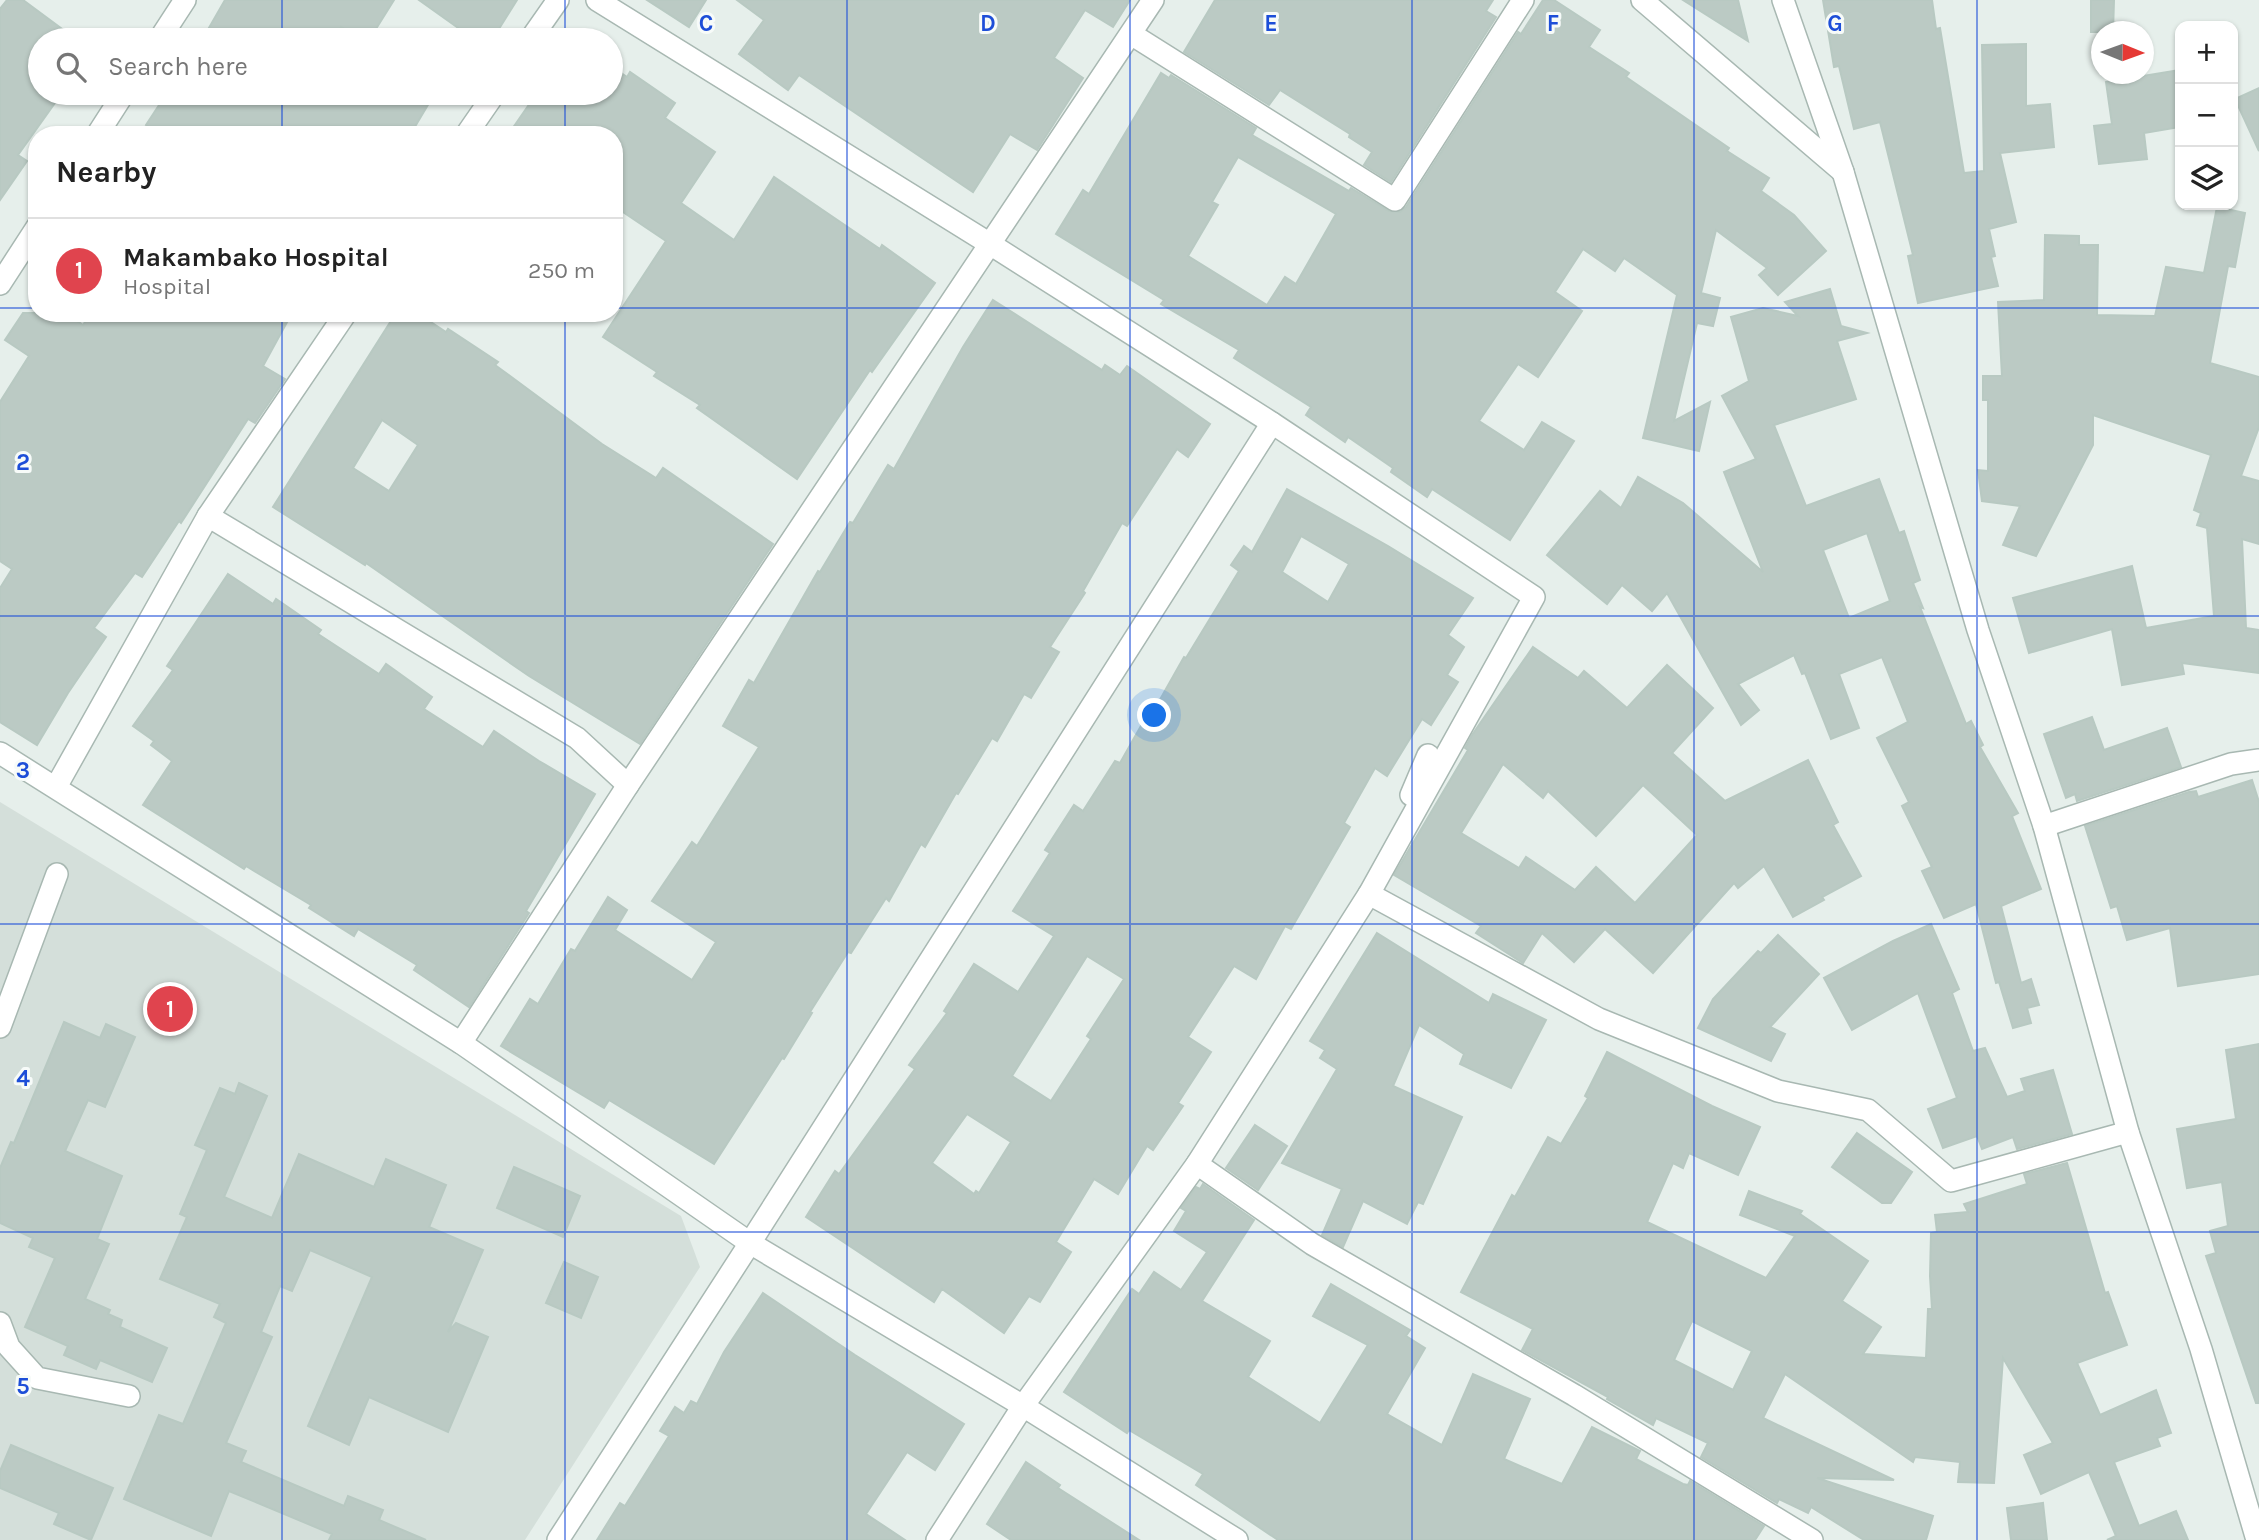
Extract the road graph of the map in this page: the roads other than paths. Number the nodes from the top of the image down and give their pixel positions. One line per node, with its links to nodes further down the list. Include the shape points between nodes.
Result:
1 (185, 0): 8 (street)
2 (558, 0): 9 (street)
3 (597, 0): 17 (street)
4 (1153, 0): 10 (street)
5 (1523, 0): 10 (street, via 1395,200)
6 (1642, 0): 15 (street)
7 (1783, 0): 15 (street)
8 (167, 28)
9 (538, 28)
10 (1131, 34): 17 (street)
11 (116, 105): 13 (street)
12 (487, 105): 14 (street)
13 (103, 126)
14 (472, 126)
15 (1843, 172): 27 (street, via 1978,630)
16 (28, 242): 18 (street)
17 (990, 244): 20 (street); 25 (street)
18 (0, 284)
19 (340, 322): 21 (street)
20 (1272, 423): 29 (street, via 1534,597); 34 (street)
21 (208, 516): 25 (street, via 577,738); 26 (street)
22 (0, 753): 26 (street)
23 (1428, 755): 29 (street)
24 (2259, 760): 27 (street, via 2231,764)
25 (628, 785): 31 (street)
26 (55, 787): 31 (street)
27 (2045, 826): 32 (street)
28 (57, 874): 30 (street)
29 (1369, 894): 32 (street, via 1599,1018 1778,1091 1868,1110 1951,1181); 33 (street)
30 (0, 1027)
31 (461, 1043): 34 (street)
32 (2128, 1132): 43 (street, via 2201,1349)
33 (1196, 1164): 36 (street); 38 (street); 42 (street, via 1312,1244 1574,1395)
34 (750, 1243): 38 (street); 39 (street)
35 (0, 1323): 37 (street, via 9,1347 37,1378)
36 (1059, 1371)
37 (129, 1396)
38 (1023, 1406): 40 (street); 41 (street)
39 (558, 1540)
40 (937, 1540)
41 (1237, 1540)
42 (1812, 1540)
43 (2257, 1540)

